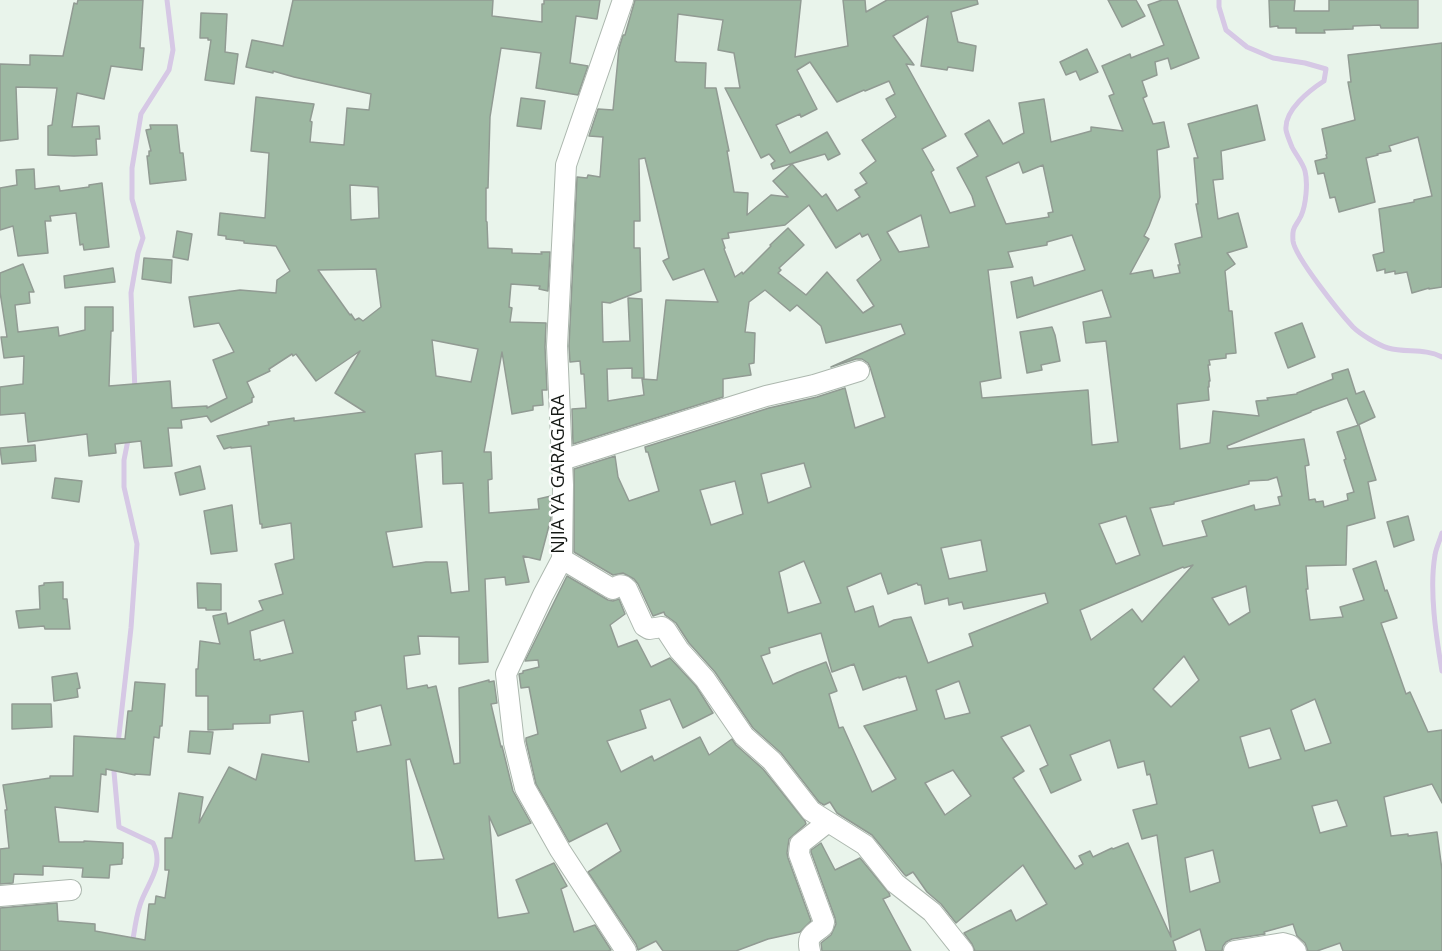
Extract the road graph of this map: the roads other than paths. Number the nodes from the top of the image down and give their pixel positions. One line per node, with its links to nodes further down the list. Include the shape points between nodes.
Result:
1 (623, 0): 3 (street, NJIA YA GARAGARA, via 566,165 557,346)
2 (859, 371): 3 (street, via 745,402)
3 (562, 460): 4 (street, NJIA YA GARAGARA)
4 (562, 559): 5 (street, via 609,587 624,585 644,626 666,630 744,736 772,761 811,811); 8 (street, NJIA YA GARAGARA, via 506,674 514,743 525,788)
5 (828, 822): 9 (street, via 799,848 824,922 808,940); 10 (street, via 865,845 895,883 932,912)
6 (71, 890): 7 (street)
7 (0, 896)
8 (626, 951)
9 (810, 951)
10 (963, 951)
11 (1234, 951): 12 (street, via 1283,943)
12 (1296, 951)

